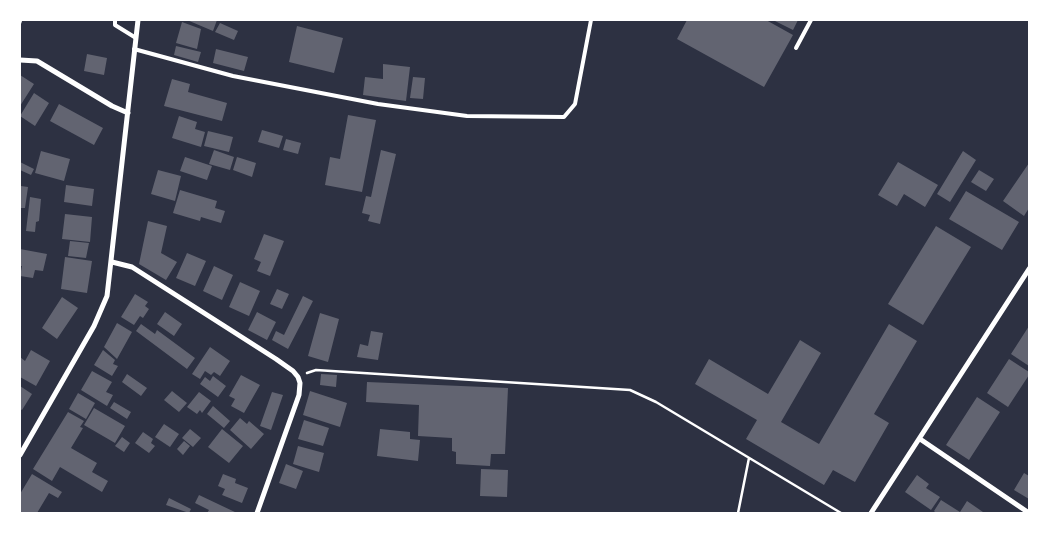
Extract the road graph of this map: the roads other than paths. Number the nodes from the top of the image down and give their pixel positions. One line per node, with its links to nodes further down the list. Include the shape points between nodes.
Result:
1 (114, 20): 5 (lane, via 115,25)
2 (138, 20): 5 (street)
3 (591, 20): 7 (lane, via 575,104 564,117 467,116 378,104 233,76)
4 (811, 20): 6 (lane)
5 (136, 38): 7 (street)
6 (796, 48)
7 (134, 49): 9 (street)
8 (20, 60): 9 (street, via 37,61)
9 (128, 113): 10 (street)
10 (112, 262): 13 (street, via 107,296 98,318); 14 (street, via 132,267 293,370 298,377 299,395)
11 (1029, 269): 12 (street)
12 (920, 439): 15 (street); 16 (street)
13 (20, 455)
14 (257, 513)
15 (871, 513)
16 (1029, 513)

